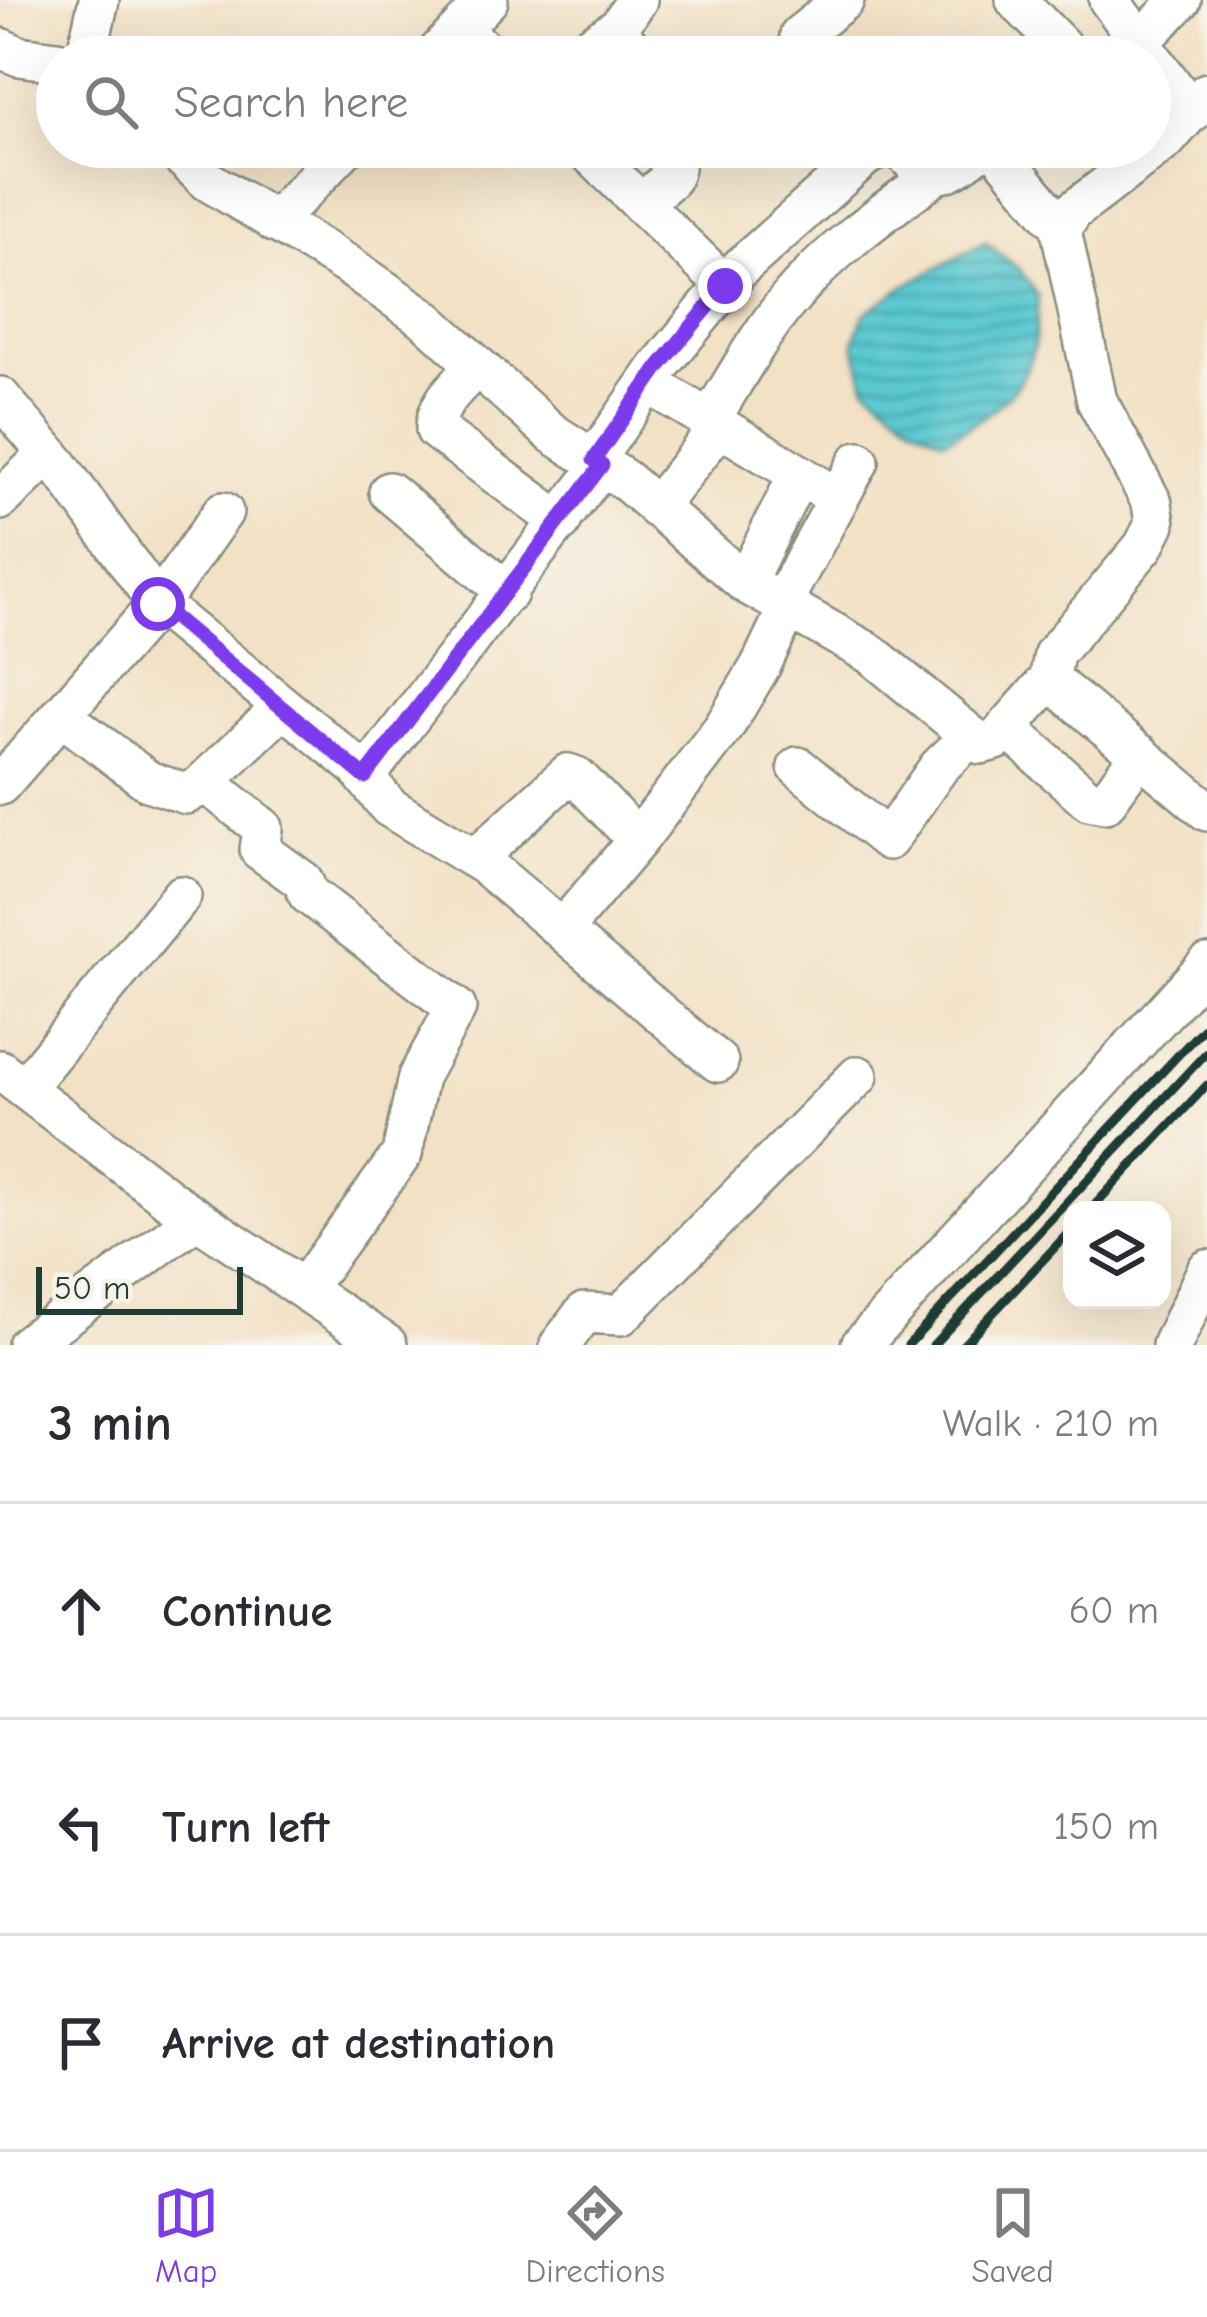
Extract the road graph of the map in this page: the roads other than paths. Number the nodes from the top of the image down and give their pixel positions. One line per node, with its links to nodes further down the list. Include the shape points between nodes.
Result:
1 (99, 0): 10 (street)
2 (670, 0): 8 (street)
3 (844, 0): 9 (street)
4 (1016, 0): 13 (street)
5 (1109, 0): 14 (street)
6 (1181, 0): 15 (street)
7 (475, 14): 11 (street)
8 (633, 21): 12 (street)
9 (800, 34)
10 (91, 36)
11 (454, 36)
12 (607, 36)
13 (1051, 36)
14 (1136, 36)
15 (1147, 36)
16 (0, 48): 17 (street)
17 (36, 58)
18 (1171, 73): 19 (street)
19 (1200, 103): 20 (street)
20 (1171, 135)
21 (194, 168): 32 (street)
22 (326, 168): 32 (street)
23 (604, 168): 31 (street)
24 (674, 168): 31 (street)
25 (851, 168): 34 (street)
26 (919, 168): 30 (street)
27 (954, 168): 30 (street)
28 (1012, 168): 33 (street)
29 (1131, 168): 33 (street)
30 (935, 175): 38 (street, via 804,282 763,334)
31 (641, 204): 34 (street)
32 (274, 222): 35 (street, via 424,318)
33 (1064, 222): 53 (street, via 1061,239 1097,401 1152,502 1155,524 1054,654)
34 (725, 286): 36 (street)
35 (477, 366): 41 (street); 48 (street, via 442,404 436,430)
36 (648, 383): 38 (street); 41 (street)
37 (0, 397): 39 (street)
38 (715, 423): 42 (street); 46 (street)
39 (49, 453): 45 (street); 51 (street)
40 (859, 461): 44 (street)
41 (598, 462): 46 (street); 48 (street)
42 (799, 474): 44 (street); 49 (street)
43 (389, 492): 50 (street)
44 (838, 498): 52 (street)
45 (0, 500)
46 (656, 508): 49 (street)
47 (223, 512): 51 (street)
48 (561, 522): 50 (street)
49 (745, 583): 52 (street)
50 (508, 593): 59 (street)
51 (158, 604): 54 (street); 55 (street)
52 (784, 606): 56 (street); 63 (street, via 741,700)
53 (1049, 682): 56 (street); 57 (street)
54 (281, 709): 59 (street); 60 (street)
55 (61, 716): 60 (street, via 148,782 186,794); 61 (street)
56 (989, 732): 57 (street, via 1105,803); 58 (street, via 939,767 888,840)
57 (1140, 754): 62 (street)
58 (798, 767)
59 (365, 777): 64 (street, via 401,817)
60 (205, 782): 73 (street, via 263,828 260,850 303,881 308,894 457,1008 418,1077 402,1154)
61 (0, 785)
62 (1207, 811)
63 (638, 840): 64 (street, via 568,774); 66 (street)
64 (476, 858): 66 (street)
65 (182, 896): 70 (street)
66 (562, 930): 68 (street)
67 (1207, 964): 77 (street)
68 (718, 1062)
69 (858, 1076): 76 (street, via 620,1315 584,1313)
70 (12, 1079): 71 (street)
71 (196, 1217): 73 (street); 74 (street)
72 (1207, 1270): 78 (street)
73 (304, 1289): 75 (street)
74 (27, 1345)
75 (387, 1345)
76 (560, 1345)
77 (861, 1345)
78 (1172, 1345)

